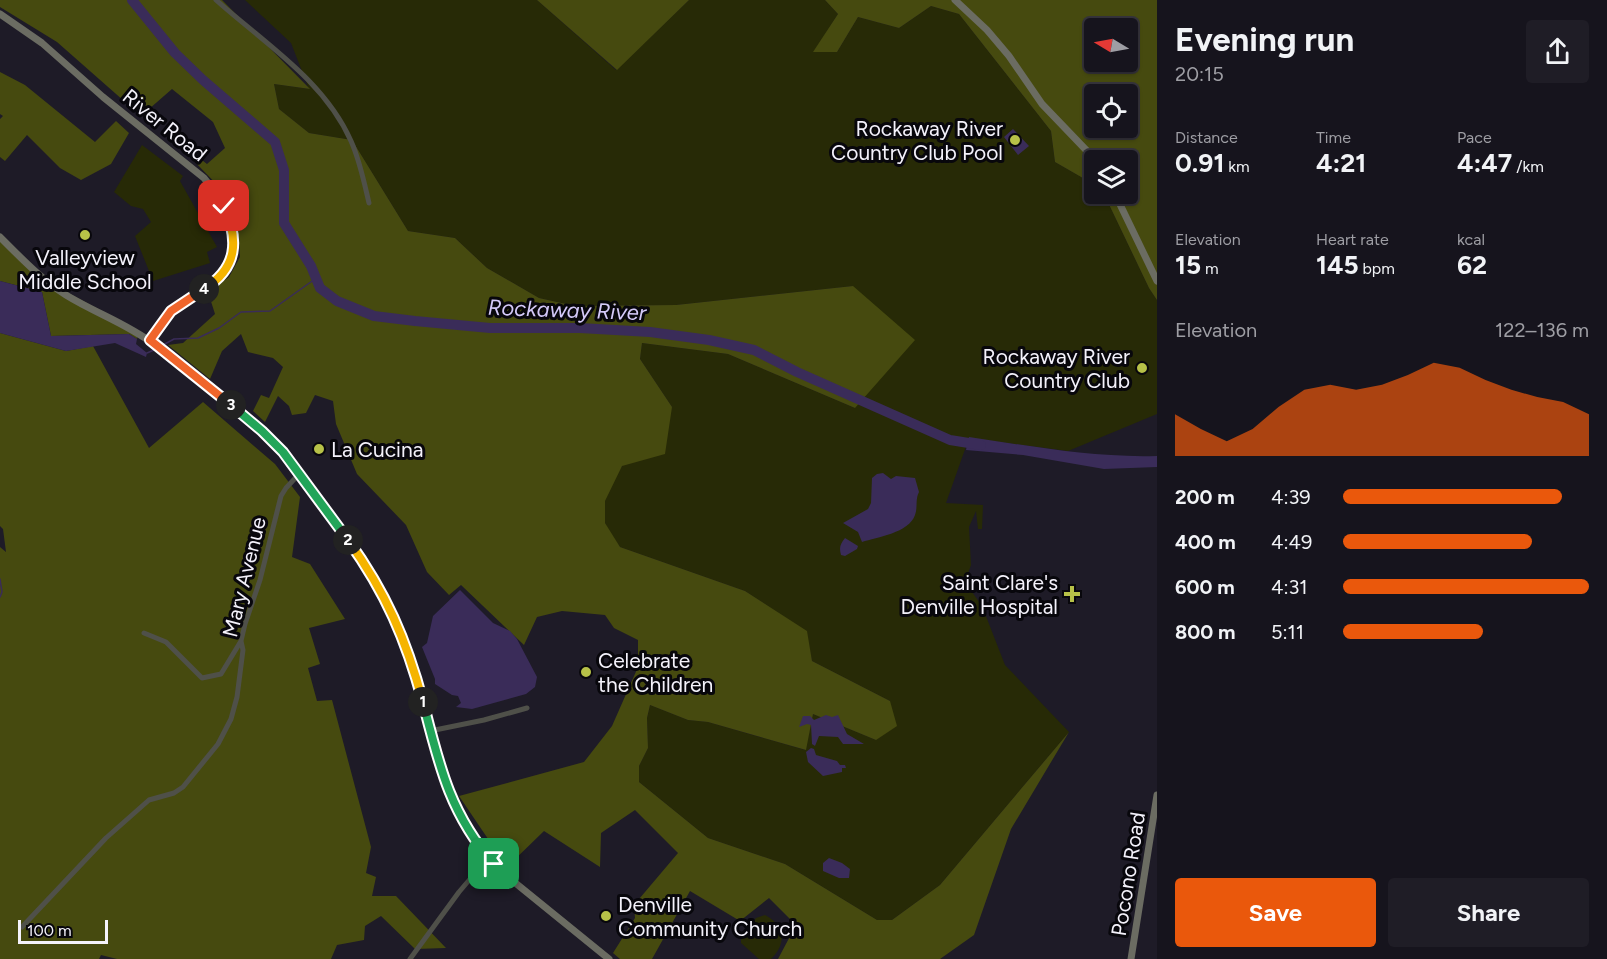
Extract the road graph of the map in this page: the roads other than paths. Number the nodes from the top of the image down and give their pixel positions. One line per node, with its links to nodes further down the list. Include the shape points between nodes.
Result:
1 (216, 0): 5 (street, via 300,71 328,102 351,140)
2 (955, 0): 4 (street, via 994,38 1042,104)
3 (0, 14): 9 (street, River Road, via 42,43 204,178 230,220 234,244 228,266 210,285 171,311)
4 (1086, 150)
5 (369, 203)
6 (1120, 204): 8 (street)
7 (0, 237): 9 (street, via 54,287)
8 (1157, 281)
9 (153, 342): 10 (street, via 262,431)
10 (300, 473): 12 (street, Mary Avenue, via 281,496); 14 (street, via 385,597 410,658)
11 (144, 633): 12 (street, via 166,642 202,678 221,674)
12 (241, 641): 17 (street, Mary Avenue, via 237,697 231,719 199,770 174,793 149,800 139,808)
13 (527, 708): 14 (street)
14 (430, 731): 16 (street, via 452,802)
15 (1157, 795): 20 (street, Pocono Road)
16 (489, 858): 18 (street); 19 (street)
17 (22, 927)
18 (410, 959)
19 (609, 959)
20 (1131, 959)

